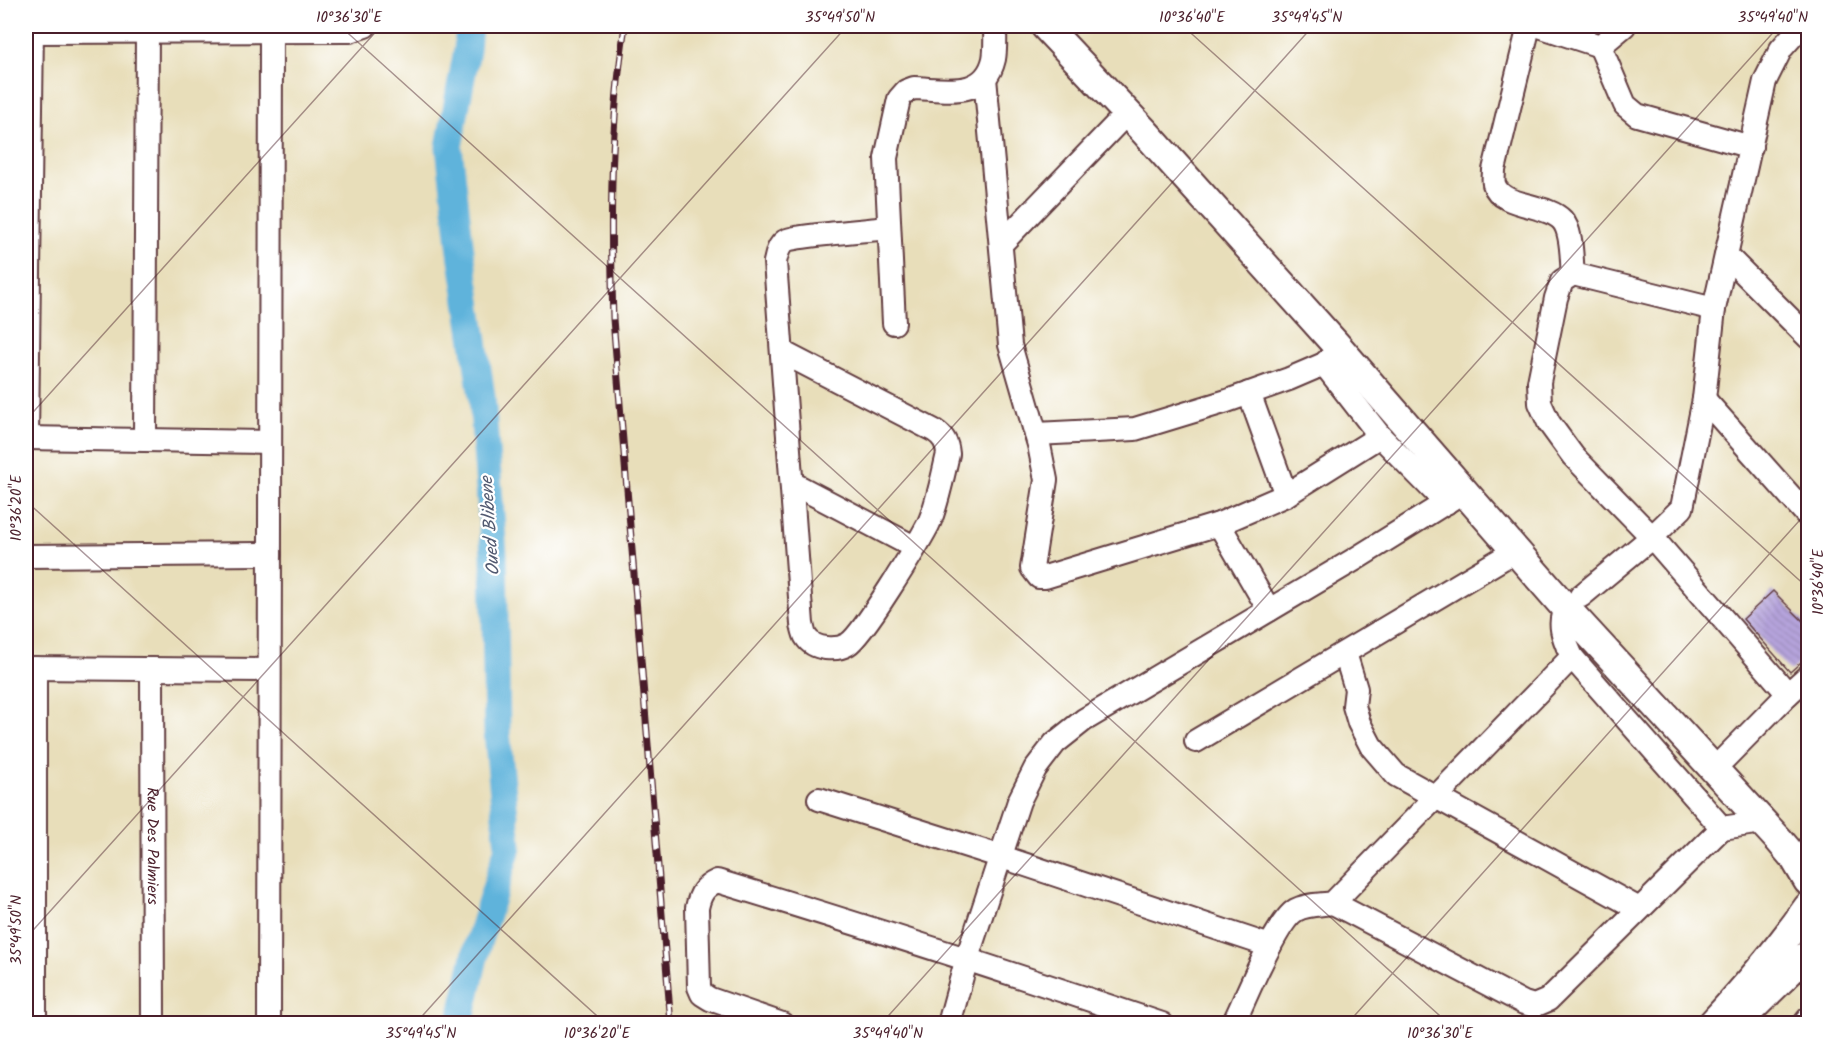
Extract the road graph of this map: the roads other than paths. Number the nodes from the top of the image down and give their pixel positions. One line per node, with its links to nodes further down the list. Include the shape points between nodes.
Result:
1 (364, 26): 9 (street, via 350,31)
2 (995, 26): 13 (street, via 994,57)
3 (1045, 26): 14 (main road)
4 (1069, 26): 14 (main road)
5 (1529, 26): 19 (street, via 1494,170 1494,184 1501,195 1550,212 1562,221 1568,232)
6 (1539, 26): 12 (street)
7 (1624, 26): 12 (street)
8 (147, 29): 9 (street); 10 (street); 30 (street)
9 (271, 29): 31 (street)
10 (30, 30): 29 (street)
11 (1798, 35): 15 (street, via 1781,49 1766,81)
12 (1600, 46): 15 (street, via 1625,105 1637,115)
13 (985, 78): 16 (street, via 968,89 914,88 899,99 886,158); 17 (street)
14 (1131, 108): 17 (street); 24 (main road); 42 (main road)
15 (1751, 147): 18 (street)
16 (888, 228): 21 (street); 23 (street, via 785,240 777,250 775,262)
17 (1001, 244): 27 (street, via 1010,345)
18 (1726, 255): 20 (street); 22 (street)
19 (1573, 274): 20 (street); 37 (street, via 1562,281 1556,298 1539,382 1540,404 1573,456)
20 (1714, 309): 26 (street)
21 (894, 324)
22 (1808, 336)
23 (782, 352): 32 (street); 38 (street, via 942,436 948,454 929,523)
24 (1332, 357): 25 (street); 28 (street); 34 (main road)
25 (1249, 393): 27 (street, via 1135,429); 33 (street)
26 (1704, 399): 35 (street); 37 (street, via 1682,508)
27 (1036, 434): 36 (street, via 1046,480 1032,568 1039,578)
28 (1380, 436): 33 (street); 34 (street)
29 (26, 438): 30 (street)
30 (145, 440): 31 (street)
31 (270, 441): 40 (street)
32 (792, 483): 38 (street); 38 (street, via 802,624 806,637 815,645 825,648 849,644)
33 (1286, 495): 36 (street)
34 (1454, 498): 39 (main road); 43 (street)
35 (1809, 516)
36 (1219, 524): 43 (street)
37 (1652, 537): 42 (street); 50 (street)
38 (914, 547)
39 (1515, 551): 42 (main road); 44 (street)
40 (270, 554): 41 (street); 48 (street)
41 (26, 556)
42 (1575, 603): 45 (street, via 1562,615 1561,624); 52 (main road); 55 (main road)
43 (1269, 610): 58 (street, via 1084,720 1055,743 1035,769 1019,801)
44 (1345, 653): 51 (street); 53 (street, via 1356,689 1354,705 1359,723 1371,746 1396,775)
45 (1572, 657): 53 (street); 56 (street)
46 (30, 668): 47 (street); 68 (street)
47 (152, 669): 48 (street); 69 (street, Rue Des Palmiers)
48 (269, 670): 70 (street)
49 (1809, 676): 50 (street)
50 (1788, 694): 52 (street)
51 (1196, 741)
52 (1725, 758): 57 (main road)
53 (1436, 798): 60 (street); 62 (street)
54 (819, 799): 58 (street)
55 (1762, 822): 56 (street); 59 (main road)
56 (1722, 828): 62 (street)
57 (1809, 843)
58 (999, 856): 63 (street); 65 (street)
59 (1809, 881)
60 (1333, 903): 62 (street, via 1534,1006 1548,1000); 63 (street, via 1296,910 1287,917)
61 (1809, 907): 74 (main road, via 1758,974)
62 (1639, 909)
63 (1270, 946): 67 (street)
64 (1809, 955): 74 (main road)
65 (966, 958): 71 (street, via 717,881 708,885 697,908 702,994); 72 (street); 73 (street)
66 (1809, 1019): 75 (street)
67 (1238, 1022)
68 (35, 1023)
69 (153, 1023)
70 (269, 1023)
71 (782, 1023)
72 (949, 1023)
73 (1162, 1023)
74 (1732, 1023)
75 (1804, 1023)

